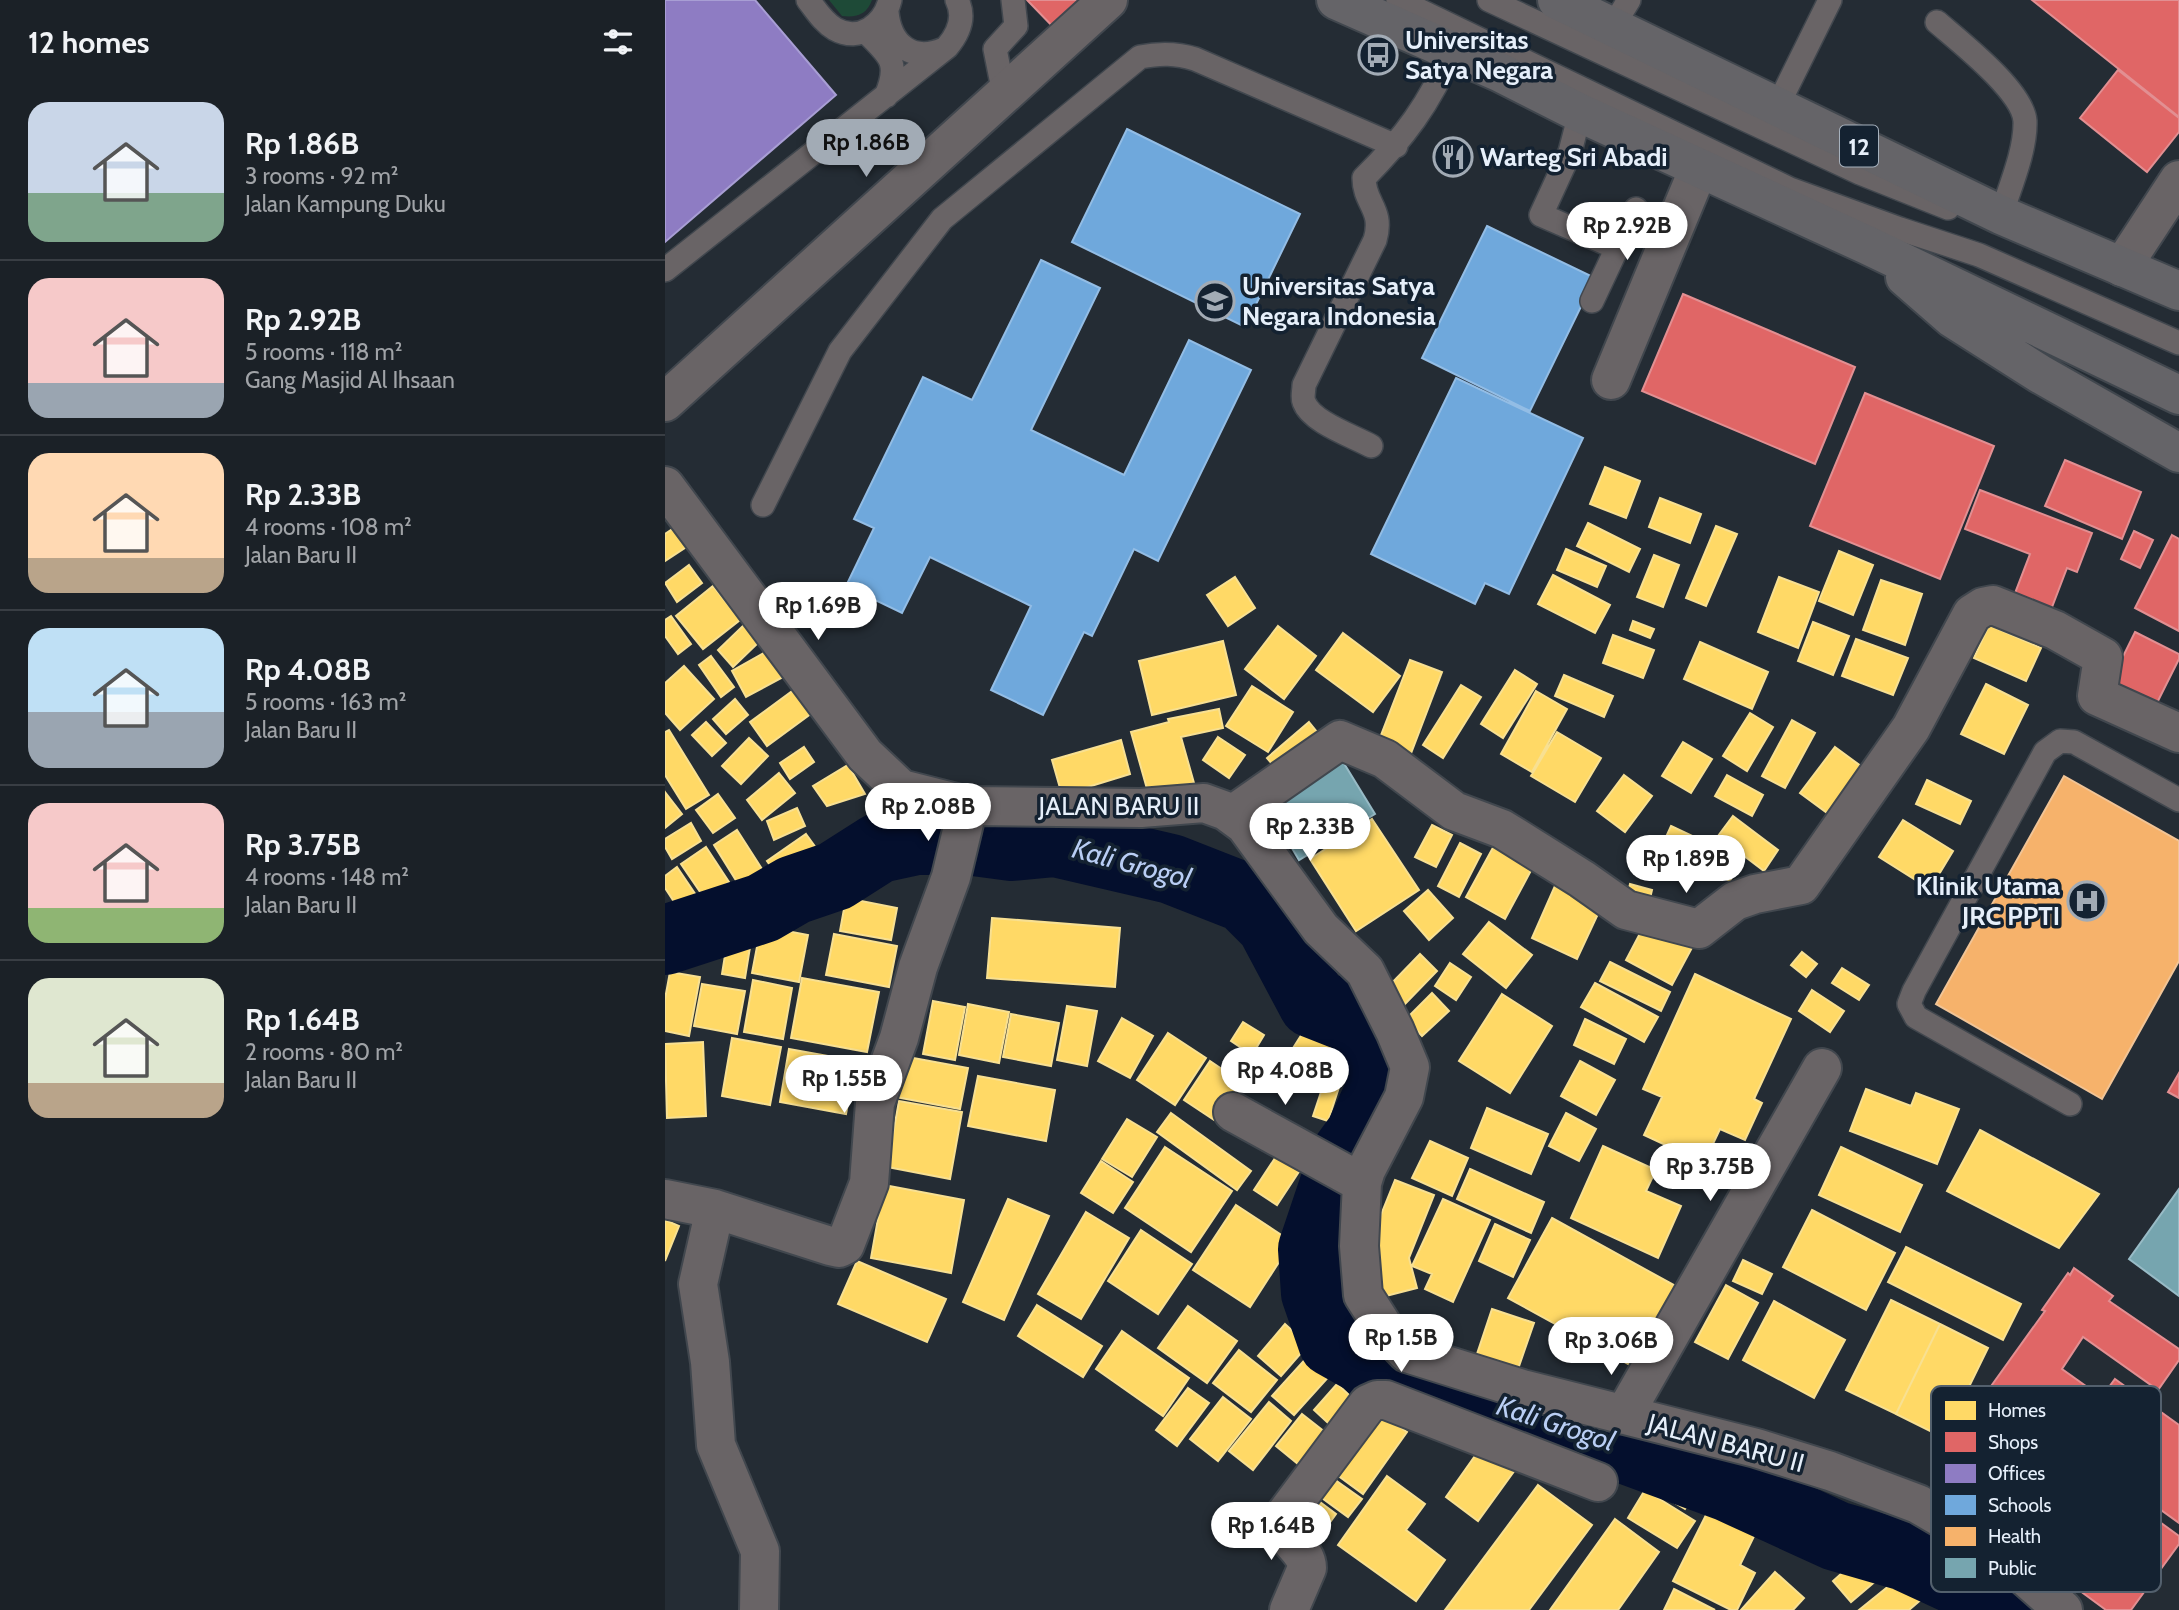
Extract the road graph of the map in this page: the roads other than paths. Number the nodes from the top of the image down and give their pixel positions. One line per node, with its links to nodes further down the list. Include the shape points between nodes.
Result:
1 (808, 0): 13 (lane, via 837,30)
2 (957, 0): 14 (lane, via 961,21)
3 (1013, 0): 16 (lane, via 1016,26 995,49)
4 (1108, 0): 16 (street)
5 (1336, 0): 15 (highway)
6 (1398, 0): 25 (lane)
7 (1489, 0): 31 (lane, via 1860,173)
8 (1557, 0): 11 (highway, 12)
9 (1831, 0): 18 (lane)
10 (889, 6): 13 (lane, via 879,24); 14 (lane, via 892,33 906,49 919,54)
11 (1621, 13): 18 (highway, 12)
12 (1937, 22): 24 (lane, via 2011,90 2025,119 2020,155)
13 (866, 32): 17 (lane, via 892,63 894,76)
14 (947, 47): 17 (lane)
15 (1453, 51): 19 (highway); 20 (lane, via 1437,87)
16 (1004, 94): 35 (street)
17 (886, 96): 28 (lane)
18 (1777, 107): 24 (highway, 12)
19 (1580, 113): 21 (highway); 26 (lane, via 1570,152 1541,215)
20 (1396, 146): 36 (lane, via 1364,178 1379,227 1304,385 1303,399 1309,411); 39 (lane, via 1195,59 1177,53 1140,57 942,219 840,351)
21 (1699, 168): 25 (highway, via 1795,213); 33 (street)
22 (2179, 180): 27 (street)
23 (1636, 209): 26 (lane)
24 (2001, 215): 27 (highway, 12)
25 (1884, 237): 32 (lane, via 1979,256); 34 (highway); 37 (highway, via 1952,318)
26 (1617, 248): 30 (lane)
27 (2122, 267): 29 (highway, 12)
28 (665, 270)
29 (2179, 291)
30 (1592, 301)
31 (2179, 308)
32 (2179, 343)
33 (1611, 380)
34 (2179, 395)
35 (665, 402)
36 (1371, 446)
37 (2179, 453)
38 (665, 486): 42 (street, JALAN BARU II, via 865,755 901,789)
39 (763, 505)
40 (2179, 733): 43 (street, via 2097,696 2103,657 2055,630 1993,605 1983,607 1972,614 1911,728 1801,885 1735,901 1699,929 1626,910 1502,829 1454,811 1385,759 1341,740)
41 (2175, 790): 45 (lane, via 2074,742 2060,741 2045,752 1909,1004 1916,1017)
42 (966, 814): 43 (street, JALAN BARU II, via 1203,803); 49 (street, via 951,877 875,1103 869,1183 845,1245 830,1246)
43 (1232, 815): 47 (street, JALAN BARU II, via 1245,825 1321,929 1365,971 1410,1068 1404,1097 1366,1170)
44 (1822, 1068): 50 (street)
45 (2070, 1104)
46 (1233, 1112): 47 (street)
47 (1337, 1170): 50 (street, JALAN BARU II, via 1359,1247 1363,1296 1407,1353)
48 (665, 1199): 49 (street)
49 (715, 1209): 54 (street, via 698,1284 716,1445 760,1552)
50 (1624, 1415): 52 (street, JALAN BARU II, via 1830,1471)
51 (1598, 1482): 55 (street, via 1377,1400 1368,1404 1282,1519 1282,1528 1307,1561)
52 (1931, 1512)
53 (2043, 1592): 56 (street, JALAN BARU II)
54 (759, 1610)
55 (1289, 1610)
56 (2063, 1610)

